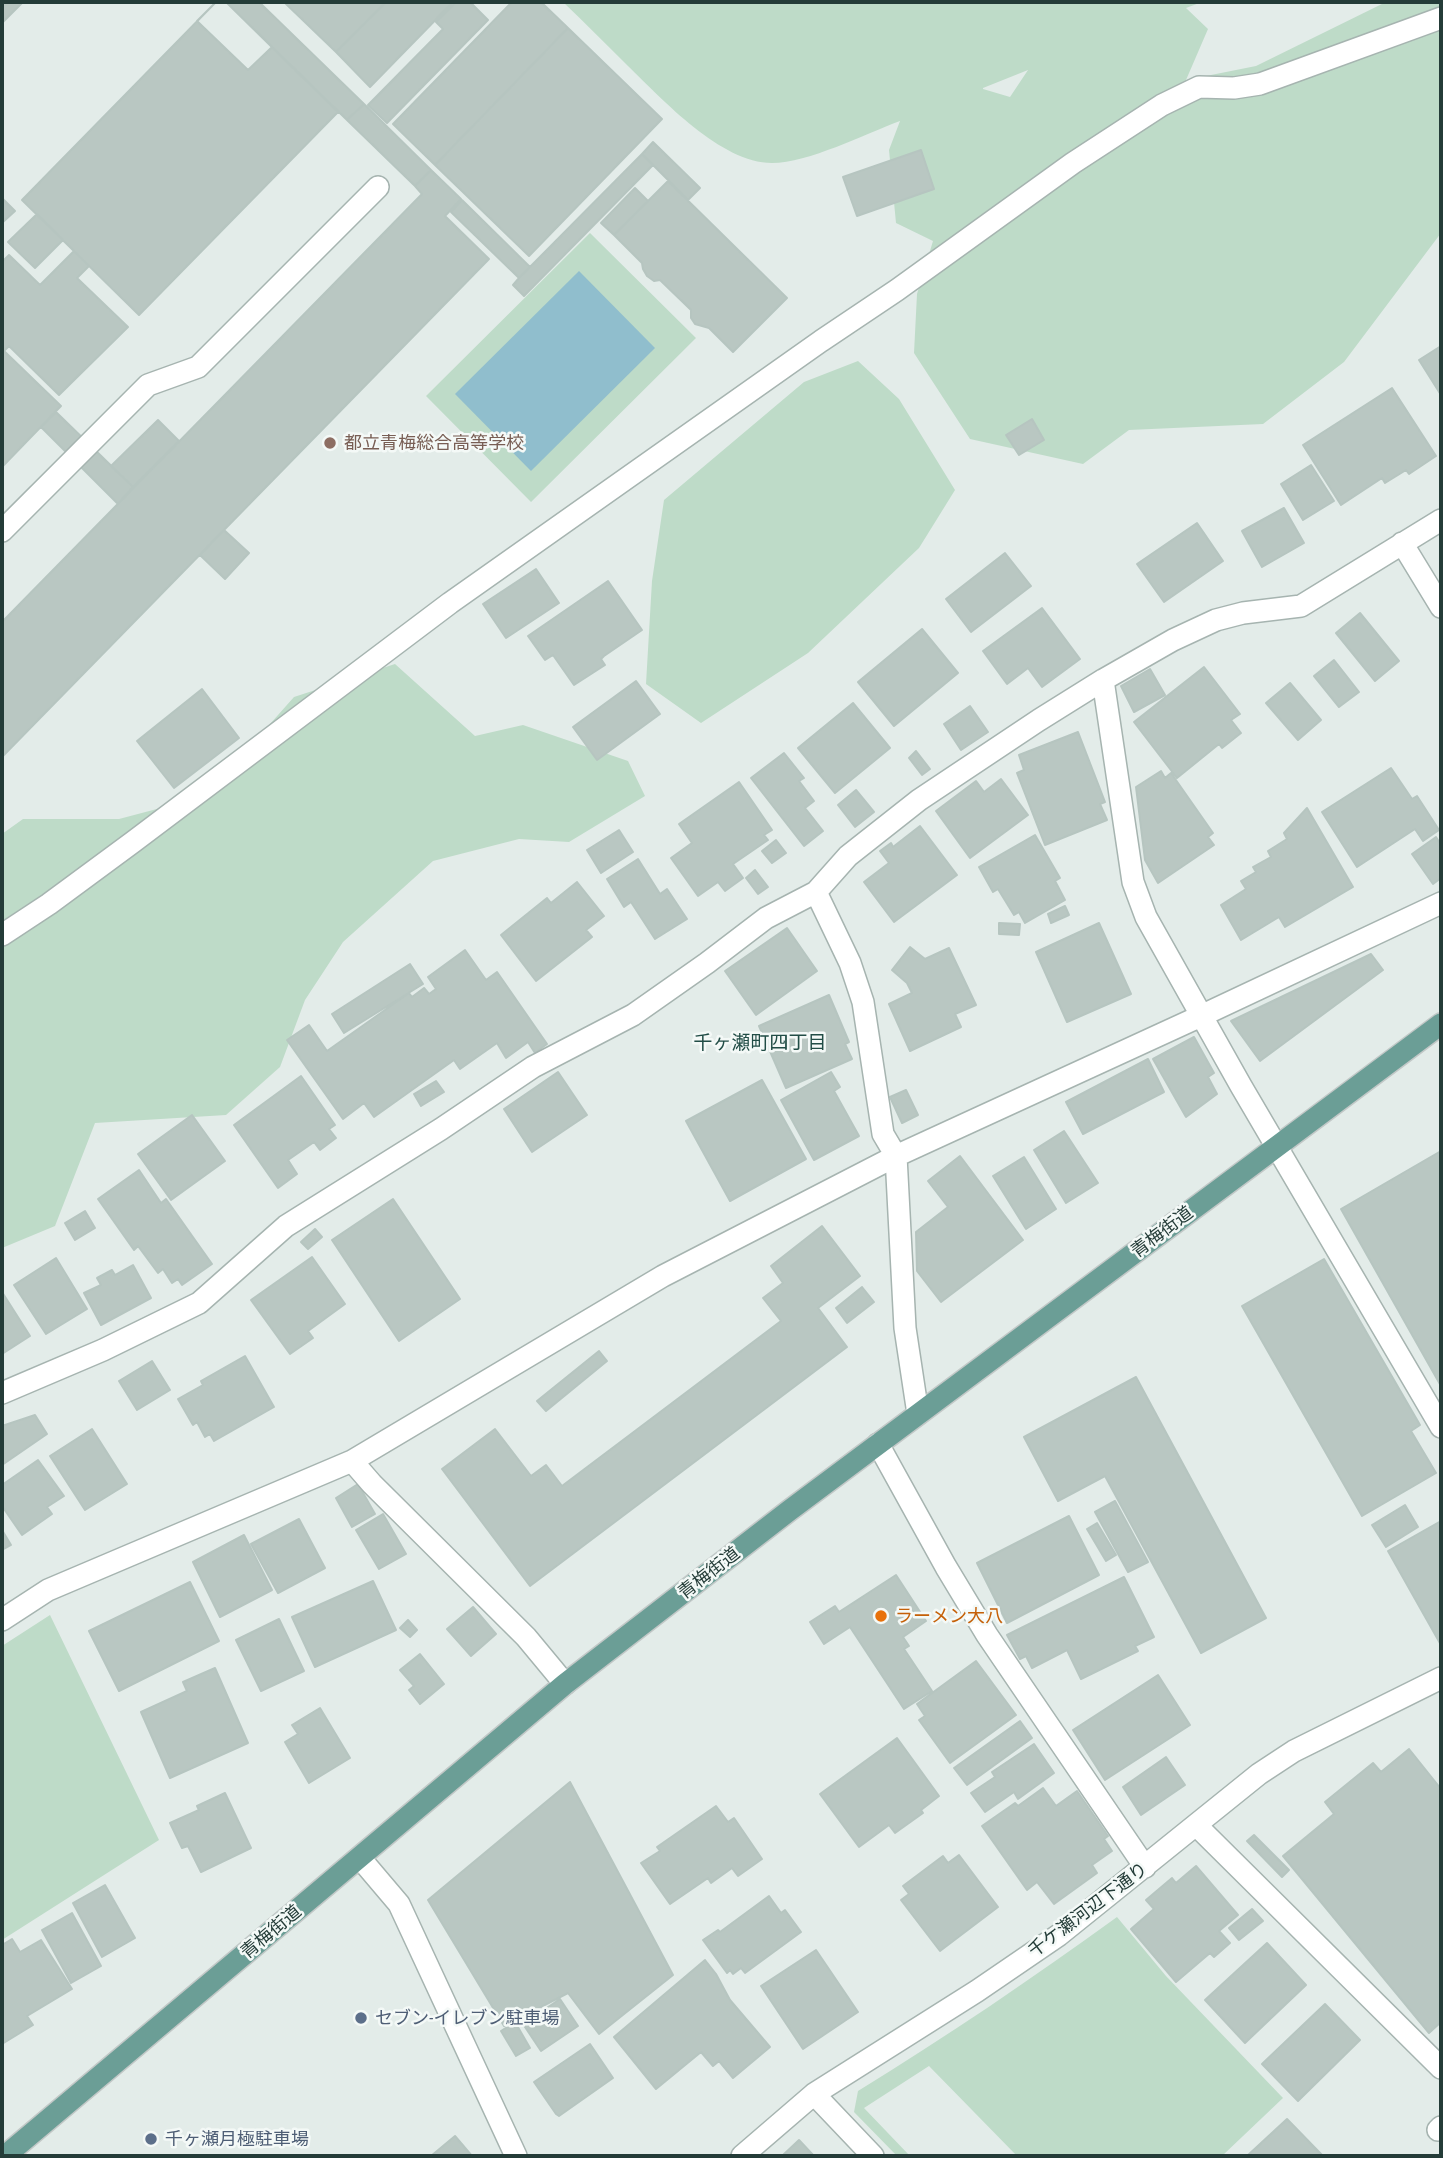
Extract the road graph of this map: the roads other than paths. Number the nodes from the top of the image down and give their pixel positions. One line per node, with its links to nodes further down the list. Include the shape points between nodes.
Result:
1 (1441, 18): 10 (street, via 1260,84 1199,87 1162,105 450,603)
2 (378, 187): 4 (street, via 198,367 148,385)
3 (1441, 520): 5 (street)
4 (2, 531)
5 (1402, 543): 6 (street); 7 (street, via 1301,606 1242,612 1216,620)
6 (1441, 607)
7 (1103, 680): 8 (street, via 919,800 848,856); 11 (street, via 1133,882 1146,918)
8 (816, 892): 14 (street, via 850,962 863,1002 883,1134); 15 (street, via 766,918 633,1015 533,1067 286,1226 198,1303)
9 (1441, 903): 11 (street)
10 (2, 935)
11 (1203, 1016): 13 (street); 14 (street)
12 (1441, 1024): 13 (main road, 青梅街道)
13 (1277, 1146): 16 (main road, 青梅街道); 17 (street)
14 (896, 1156): 16 (street, via 905,1328); 19 (street, via 663,1276)
15 (2, 1393)
16 (918, 1414): 18 (main road, 青梅街道)
17 (1441, 1427)
18 (878, 1444): 22 (main road, 青梅街道); 25 (street, via 987,1635)
19 (352, 1461): 20 (street, via 48,1590); 22 (street, via 527,1637)
20 (2, 1620)
21 (1441, 1678): 23 (street, 千ケ瀬河辺下通り, via 1294,1751)
22 (565, 1684): 24 (main road, 青梅街道)
23 (1196, 1825): 25 (street, 千ケ瀬河辺下通り); 26 (street)
24 (360, 1858): 28 (main road, 青梅街道); 29 (street, via 399,1904)
25 (1145, 1867): 27 (street, 千ケ瀬河辺下通り, via 1059,1935)
26 (1441, 2068)
27 (814, 2094): 30 (street, 千ケ瀬河辺下通り); 31 (street)
28 (5, 2156)
29 (516, 2156)
30 (742, 2156)
31 (873, 2156)

